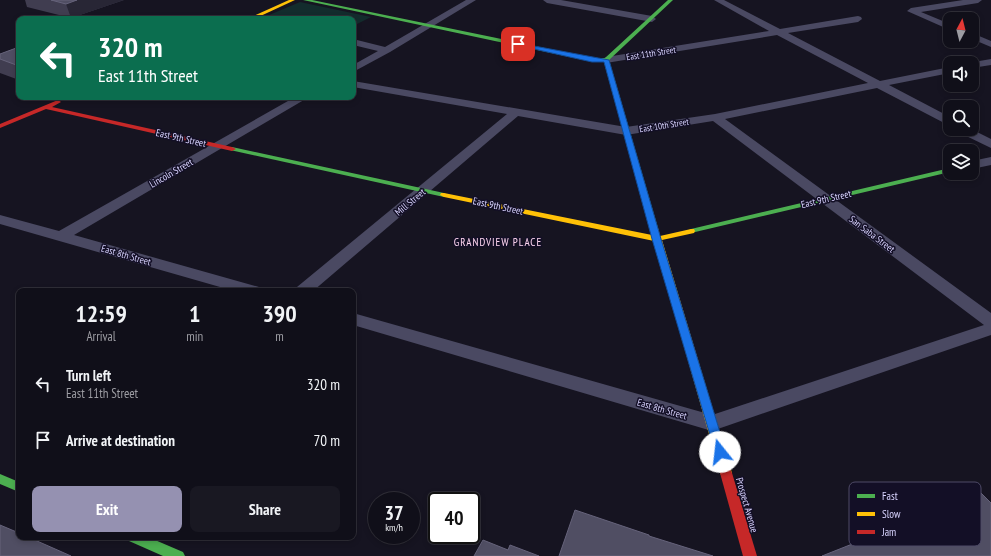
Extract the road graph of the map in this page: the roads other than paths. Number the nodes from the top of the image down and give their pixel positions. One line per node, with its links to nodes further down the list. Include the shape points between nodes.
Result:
1 (293, 0): 8 (street)
2 (305, 0): 12 (street, East 11th Street)
3 (472, 0): 12 (street)
4 (547, 0): 9 (street)
5 (671, 0): 9 (street)
6 (718, 0): 13 (street)
7 (978, 0): 11 (street, via 911,11)
8 (259, 16)
9 (652, 19): 18 (street)
10 (858, 19): 13 (street, East 11th Street)
11 (943, 24)
12 (428, 26): 17 (street); 18 (street, East 11th Street, via 592,60)
13 (779, 32): 18 (street, East 11th Street); 23 (street)
14 (979, 39): 16 (street)
15 (356, 43): 17 (street)
16 (991, 44)
17 (387, 50): 21 (street)
18 (606, 60): 32 (street, Prospect Avenue)
19 (991, 62): 20 (street)
20 (979, 64)
21 (356, 66)
22 (943, 71): 23 (street, East 10th Street)
23 (879, 84): 29 (street, East 10th Street); 30 (street)
24 (356, 85): 28 (street, East 10th Street)
25 (61, 100): 27 (street)
26 (298, 100): 35 (street, Lincoln Street)
27 (45, 107): 31 (street); 35 (street, East 9th Street)
28 (516, 112): 32 (street, East 10th Street); 39 (street, Mill Street)
29 (715, 117): 32 (street, East 10th Street); 40 (street, San Saba Street)
30 (943, 118)
31 (0, 126)
32 (626, 131): 43 (street, Prospect Avenue)
33 (976, 136): 34 (street)
34 (991, 144)
35 (218, 146): 39 (street, East 9th Street); 42 (street, Lincoln Street)
36 (991, 161): 37 (street)
37 (979, 164)
38 (943, 172): 40 (street, East 9th Street)
39 (423, 191): 43 (street, East 9th Street); 45 (street, Mill Street)
40 (826, 199): 43 (street, East 9th Street); 47 (street, San Saba Street)
41 (0, 219): 42 (street, East 8th Street)
42 (60, 237): 44 (street, East 8th Street)
43 (657, 239): 49 (street, Prospect Avenue)
44 (242, 288)
45 (307, 288)
46 (356, 321): 49 (street, East 8th Street)
47 (991, 322)
48 (991, 329): 49 (street)
49 (712, 423): 54 (street, Prospect Avenue)
50 (0, 479): 51 (street)
51 (16, 486)
52 (141, 540): 53 (street)
53 (178, 556)
54 (750, 556)

